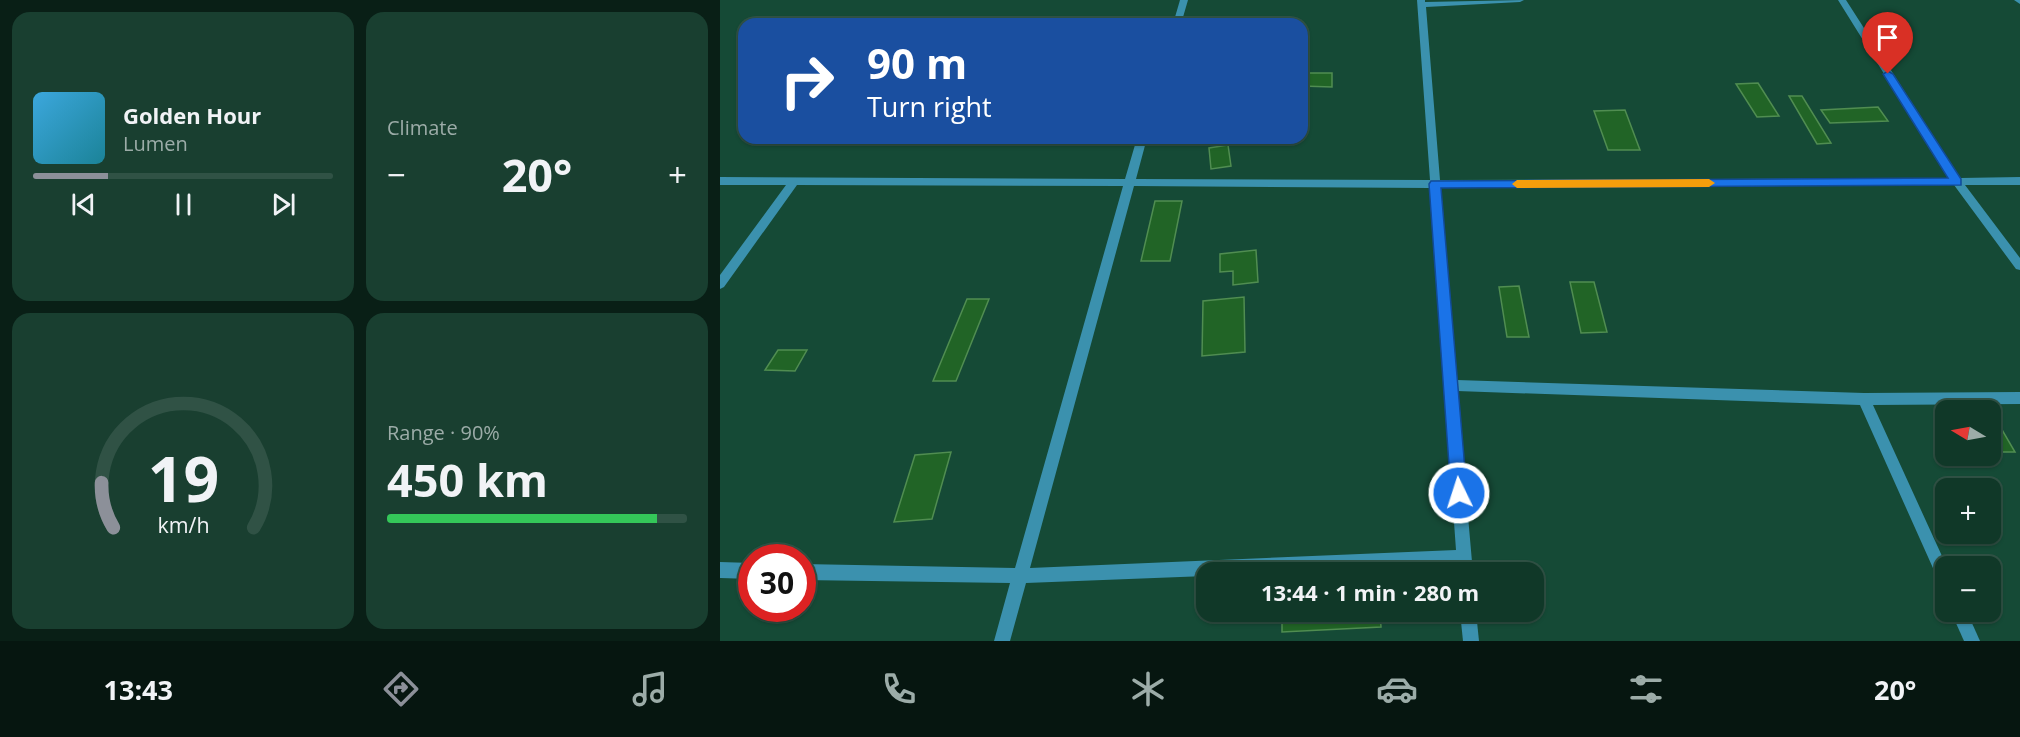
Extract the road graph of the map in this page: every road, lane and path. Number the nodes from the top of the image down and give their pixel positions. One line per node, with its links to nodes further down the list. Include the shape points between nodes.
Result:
1 (1184, 0): 5 (street)
2 (1520, 0): 4 (street)
3 (1842, 0): 9 (street)
4 (1421, 2): 12 (street)
5 (1179, 18)
6 (1140, 144): 11 (street)
7 (720, 181): 8 (street)
8 (794, 181): 11 (street); 14 (street)
9 (1956, 182): 10 (street); 12 (street); 13 (street)
10 (2020, 182)
11 (1129, 183): 12 (street); 24 (street)
12 (1435, 184): 15 (street)
13 (2020, 266)
14 (720, 284)
15 (1451, 385): 17 (street); 19 (street)
16 (2020, 398): 17 (street)
17 (1864, 399): 18 (street)
18 (1935, 557)
19 (1465, 562)
20 (720, 570): 21 (street)
21 (738, 571)
22 (816, 572): 24 (street)
23 (1196, 572): 24 (street)
24 (1021, 576): 27 (street)
25 (1469, 622): 28 (street)
26 (1963, 622): 29 (street)
27 (1002, 641)
28 (1471, 641)
29 (1972, 641)

